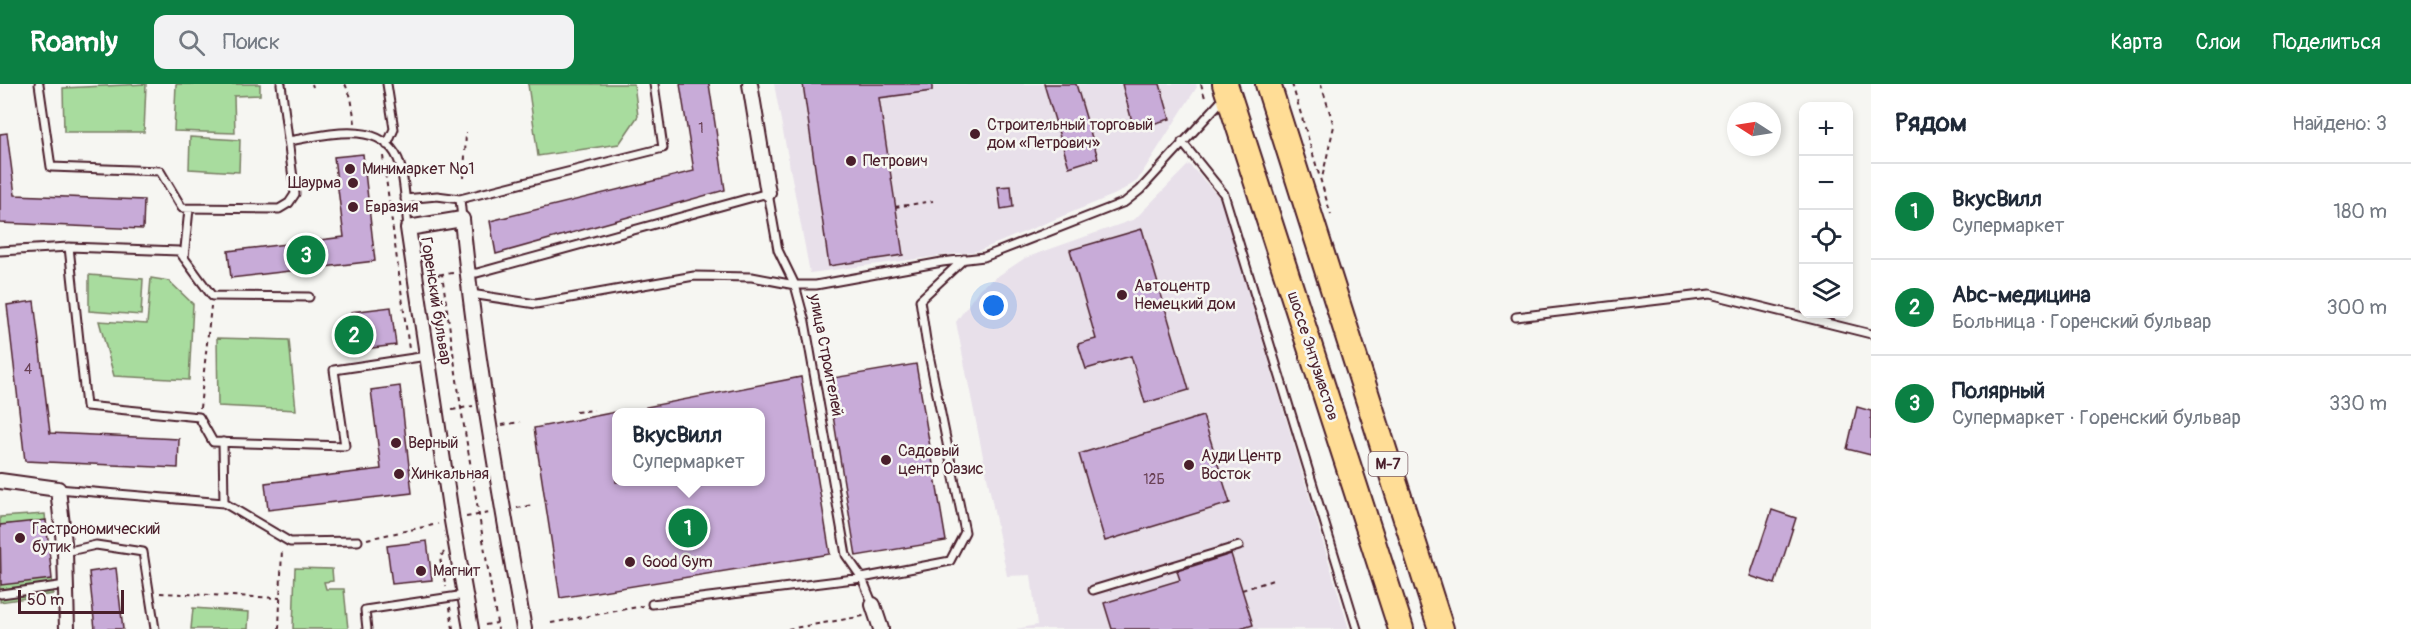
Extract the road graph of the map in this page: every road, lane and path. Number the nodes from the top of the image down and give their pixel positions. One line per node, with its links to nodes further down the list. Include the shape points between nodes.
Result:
1 (39, 84): 24 (lane, via 51,167 160,171 182,208)
2 (281, 84): 15 (lane)
3 (345, 84): 13 (path)
4 (387, 84): 17 (lane, via 393,129)
5 (654, 84): 21 (lane, via 663,148)
6 (750, 84): 19 (street, улица Строителей)
7 (1201, 84): 12 (path)
8 (1268, 84): 86 (highway, М-7)
9 (1292, 84): 10 (path, via 1321,181 1334,126)
10 (1321, 84)
11 (1226, 89): 12 (lane); 85 (highway, шоссе Энтузиастов / М-7)
12 (1210, 112): 16 (lane)
13 (357, 132): 15 (lane); 17 (lane, via 382,139)
14 (466, 132): 18 (path)
15 (288, 141): 24 (lane, via 295,194 289,203 279,209)
16 (1182, 142): 30 (lane, via 1125,202 984,257); 84 (lane, via 1224,194)
17 (387, 145): 20 (lane, via 398,159); 41 (path, via 382,153)
18 (464, 178)
19 (768, 193): 31 (lane, via 488,270); 34 (lane, улица Строителей, via 778,250)
20 (405, 199): 21 (lane, via 437,196); 26 (lane)
21 (460, 200): 25 (lane)
22 (933, 201): 23 (path)
23 (896, 207)
24 (189, 208): 29 (lane)
25 (462, 219): 26 (street, Горенский бульвар); 31 (street)
26 (408, 228): 40 (street, Горенский бульвар)
27 (69, 247): 28 (lane); 29 (lane, via 179,251); 46 (lane, via 86,406)
28 (0, 251)
29 (184, 258): 36 (lane)
30 (964, 259): 34 (lane, via 816,285); 63 (lane, via 920,300 965,532 950,561)
31 (460, 273): 32 (path); 35 (street)
32 (442, 274): 33 (path); 42 (path)
33 (426, 278)
34 (795, 285): 35 (lane, via 752,277 694,276 536,304); 63 (lane, улица Строителей, via 813,360 846,555)
35 (471, 294): 81 (street)
36 (212, 296): 37 (lane); 46 (path)
37 (309, 297)
38 (1516, 317): 39 (lane, via 1710,294)
39 (1871, 334)
40 (427, 356): 41 (lane); 70 (street, Горенский бульвар)
41 (410, 358): 49 (lane, via 334,370 345,446)
42 (462, 408): 43 (path); 56 (path)
43 (452, 410)
44 (594, 410): 45 (path)
45 (576, 412)
46 (199, 417): 49 (lane, via 213,442)
47 (520, 422): 48 (path)
48 (501, 425)
49 (223, 442): 52 (lane)
50 (0, 481): 51 (street)
51 (58, 489): 52 (lane); 62 (street)
52 (224, 503): 59 (lane)
53 (533, 505): 54 (path)
54 (514, 508)
55 (492, 513): 56 (path)
56 (479, 515): 57 (path); 80 (path)
57 (460, 518)
58 (443, 522): 60 (path)
59 (282, 538): 60 (lane, via 290,542); 71 (path)
60 (358, 541)
61 (1239, 546): 66 (lane)
62 (65, 552): 65 (street); 68 (lane, via 96,545 144,552)
63 (862, 578): 72 (lane); 73 (lane, улица Строителей)
64 (1276, 579): 67 (path)
65 (66, 585): 69 (lane); 75 (street)
66 (1093, 590)
67 (1242, 590)
68 (149, 593): 71 (path); 76 (lane)
69 (0, 594)
70 (465, 595): 78 (lane, via 365,610); 79 (street, Горенский бульвар)
71 (280, 598): 77 (path)
72 (652, 604): 74 (path)
73 (873, 605): 82 (path, via 865,615); 83 (street, улица Строителей)
74 (551, 623)
75 (67, 629)
76 (155, 629)
77 (279, 629)
78 (367, 629)
79 (471, 629)
80 (498, 629)
81 (524, 629)
82 (788, 629)
83 (881, 629)
84 (1357, 629)
85 (1401, 629)
86 (1441, 629)

